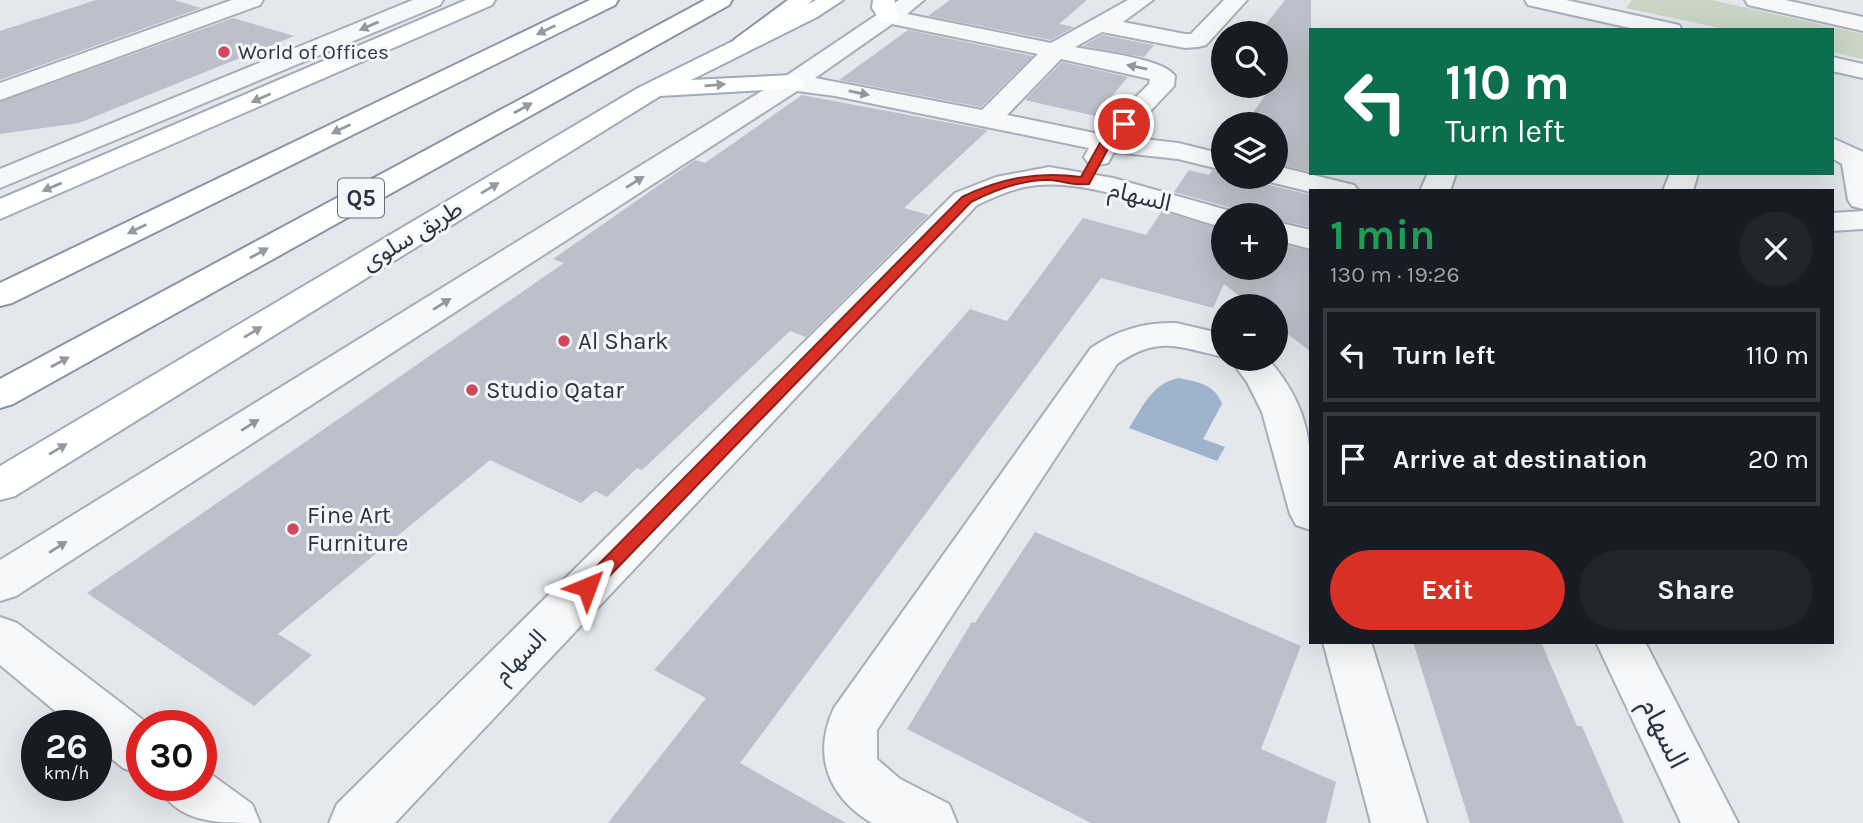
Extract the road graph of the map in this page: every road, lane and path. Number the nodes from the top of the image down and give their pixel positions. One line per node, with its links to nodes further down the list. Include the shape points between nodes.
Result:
1 (252, 0): 22 (street)
2 (432, 0): 29 (street, one-way to 29)
3 (484, 0): 24 (main road, one-way to 24)
4 (607, 0): 41 (main road, one-way to 41)
5 (722, 0): 44 (main road, Q5, one-way to 5)
6 (802, 0): 17 (main road)
7 (832, 0): 17 (main road, طريق سلوى)
8 (913, 0): 13 (street)
9 (1142, 0): 14 (street, via 1131,10)
10 (1236, 0): 14 (street, via 1198,40)
11 (1536, 0): 16 (street)
12 (1756, 0): 15 (street)
13 (886, 8): 18 (street); 21 (street)
14 (1097, 24): 18 (street)
15 (1863, 24)
16 (1662, 28)
17 (743, 44): 23 (main road, طريق سلوى)
18 (1058, 51): 25 (street); 26 (street, one-way to 18, via 1161,86 1163,76)
19 (1834, 64): 20 (street)
20 (1863, 71)
21 (792, 83): 23 (main road, one-way to 21, via 720,84); 25 (street, one-way to 25); 47 (street, one-way to 21)
22 (0, 92)
23 (647, 93): 45 (main road, طريق سلوى, one-way to 23)
24 (215, 118): 29 (main road); 35 (main road, one-way to 35)
25 (989, 118): 26 (street)
26 (1105, 143): 28 (street); 32 (street)
27 (1834, 147): 34 (street, via 1856,160)
28 (1211, 159)
29 (39, 163): 31 (street)
30 (1288, 178): 33 (street)
31 (0, 179)
32 (1084, 182): 36 (street, السهام); 54 (street, السهام, via 1048,176 991,187 966,199)
33 (1336, 189)
34 (1863, 200)
35 (0, 210)
36 (1211, 215)
37 (1863, 220): 38 (street)
38 (1834, 222)
39 (1288, 234): 40 (street)
40 (1309, 239)
41 (0, 296)
42 (1211, 343): 55 (street, via 1163,333 1141,334 1104,356 852,724 848,756 853,774 873,794)
43 (1260, 371): 46 (street, via 1278,400)
44 (0, 395)
45 (0, 485)
46 (1309, 507)
47 (0, 583)
48 (0, 637): 51 (street)
49 (1348, 644): 56 (street)
50 (1621, 644): 57 (street, السهام)
51 (126, 738)
52 (204, 801): 53 (street)
53 (232, 823)
54 (357, 823)
55 (929, 823)
56 (1398, 823)
57 (1710, 823)

